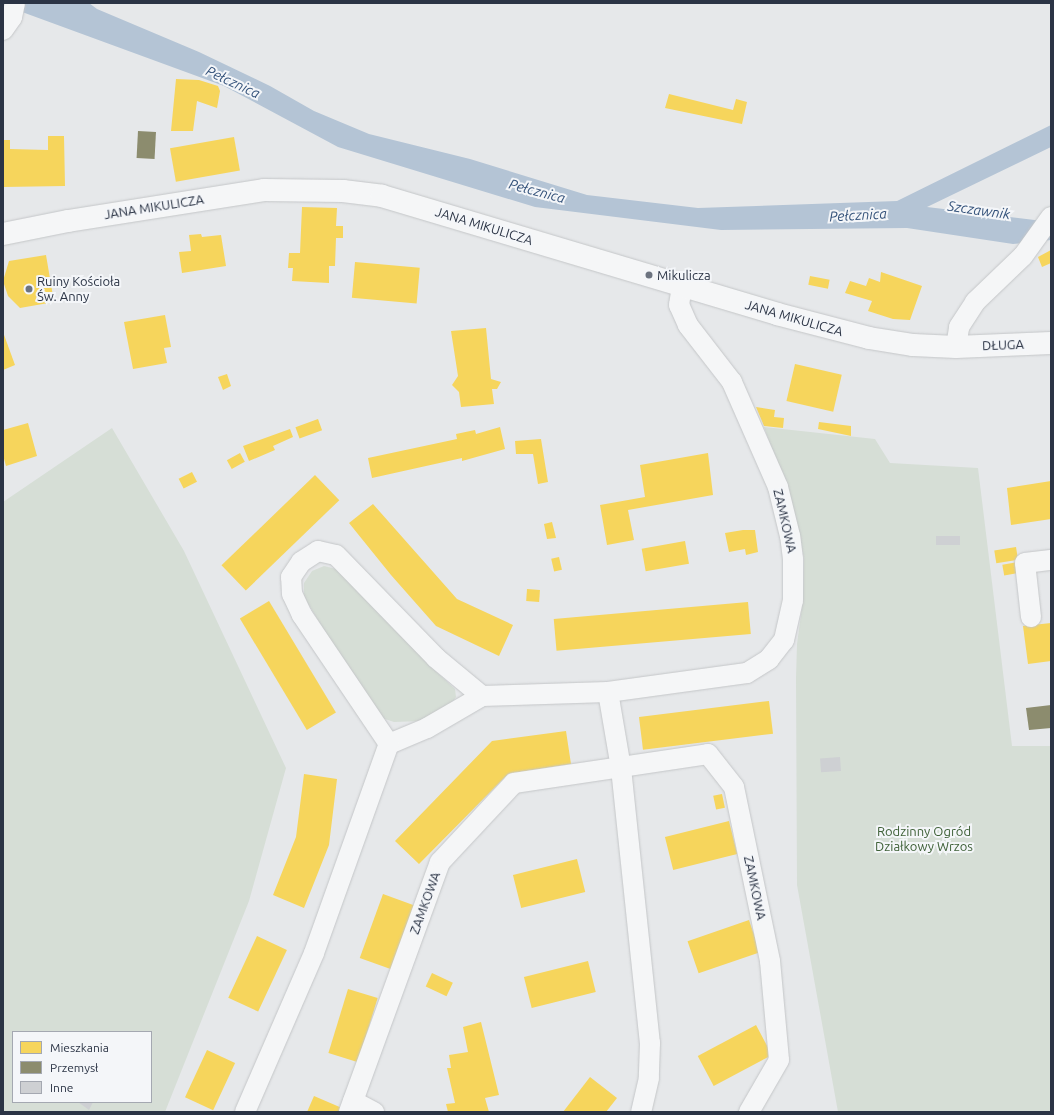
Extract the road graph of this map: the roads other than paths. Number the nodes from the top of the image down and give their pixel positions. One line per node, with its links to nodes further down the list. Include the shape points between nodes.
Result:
1 (1051, 217): 5 (street, via 1023,256 975,302 959,327)
2 (3, 234): 3 (street, JANA MIKULICZA, via 68,221 264,190 343,191 382,196)
3 (682, 285): 5 (street, JANA MIKULICZA, via 869,338 913,345); 8 (street, ZAMKOWA, via 679,305 688,325 732,382 778,487 793,559 792,600 784,640 769,659 747,673)
4 (1051, 343): 5 (street, DŁUGA)
5 (956, 347)
6 (1051, 560): 7 (street, via 1025,563)
7 (1031, 617)
8 (608, 692): 9 (street, ZAMKOWA); 11 (street)
9 (482, 696): 10 (street, ZAMKOWA, via 427,728); 10 (street, via 436,658 350,567 336,555 318,551 301,562 291,577 292,594 302,615)
10 (389, 744): 13 (street, via 314,953)
11 (621, 768): 12 (street, ZAMKOWA, via 514,784 440,862); 15 (street, via 650,1043 650,1078); 16 (street, ZAMKOWA, via 708,754 734,787 770,961 779,1060)
12 (351, 1106): 14 (street, ZAMKOWA)
13 (245, 1112)
14 (374, 1112)
15 (641, 1112)
16 (749, 1112)

